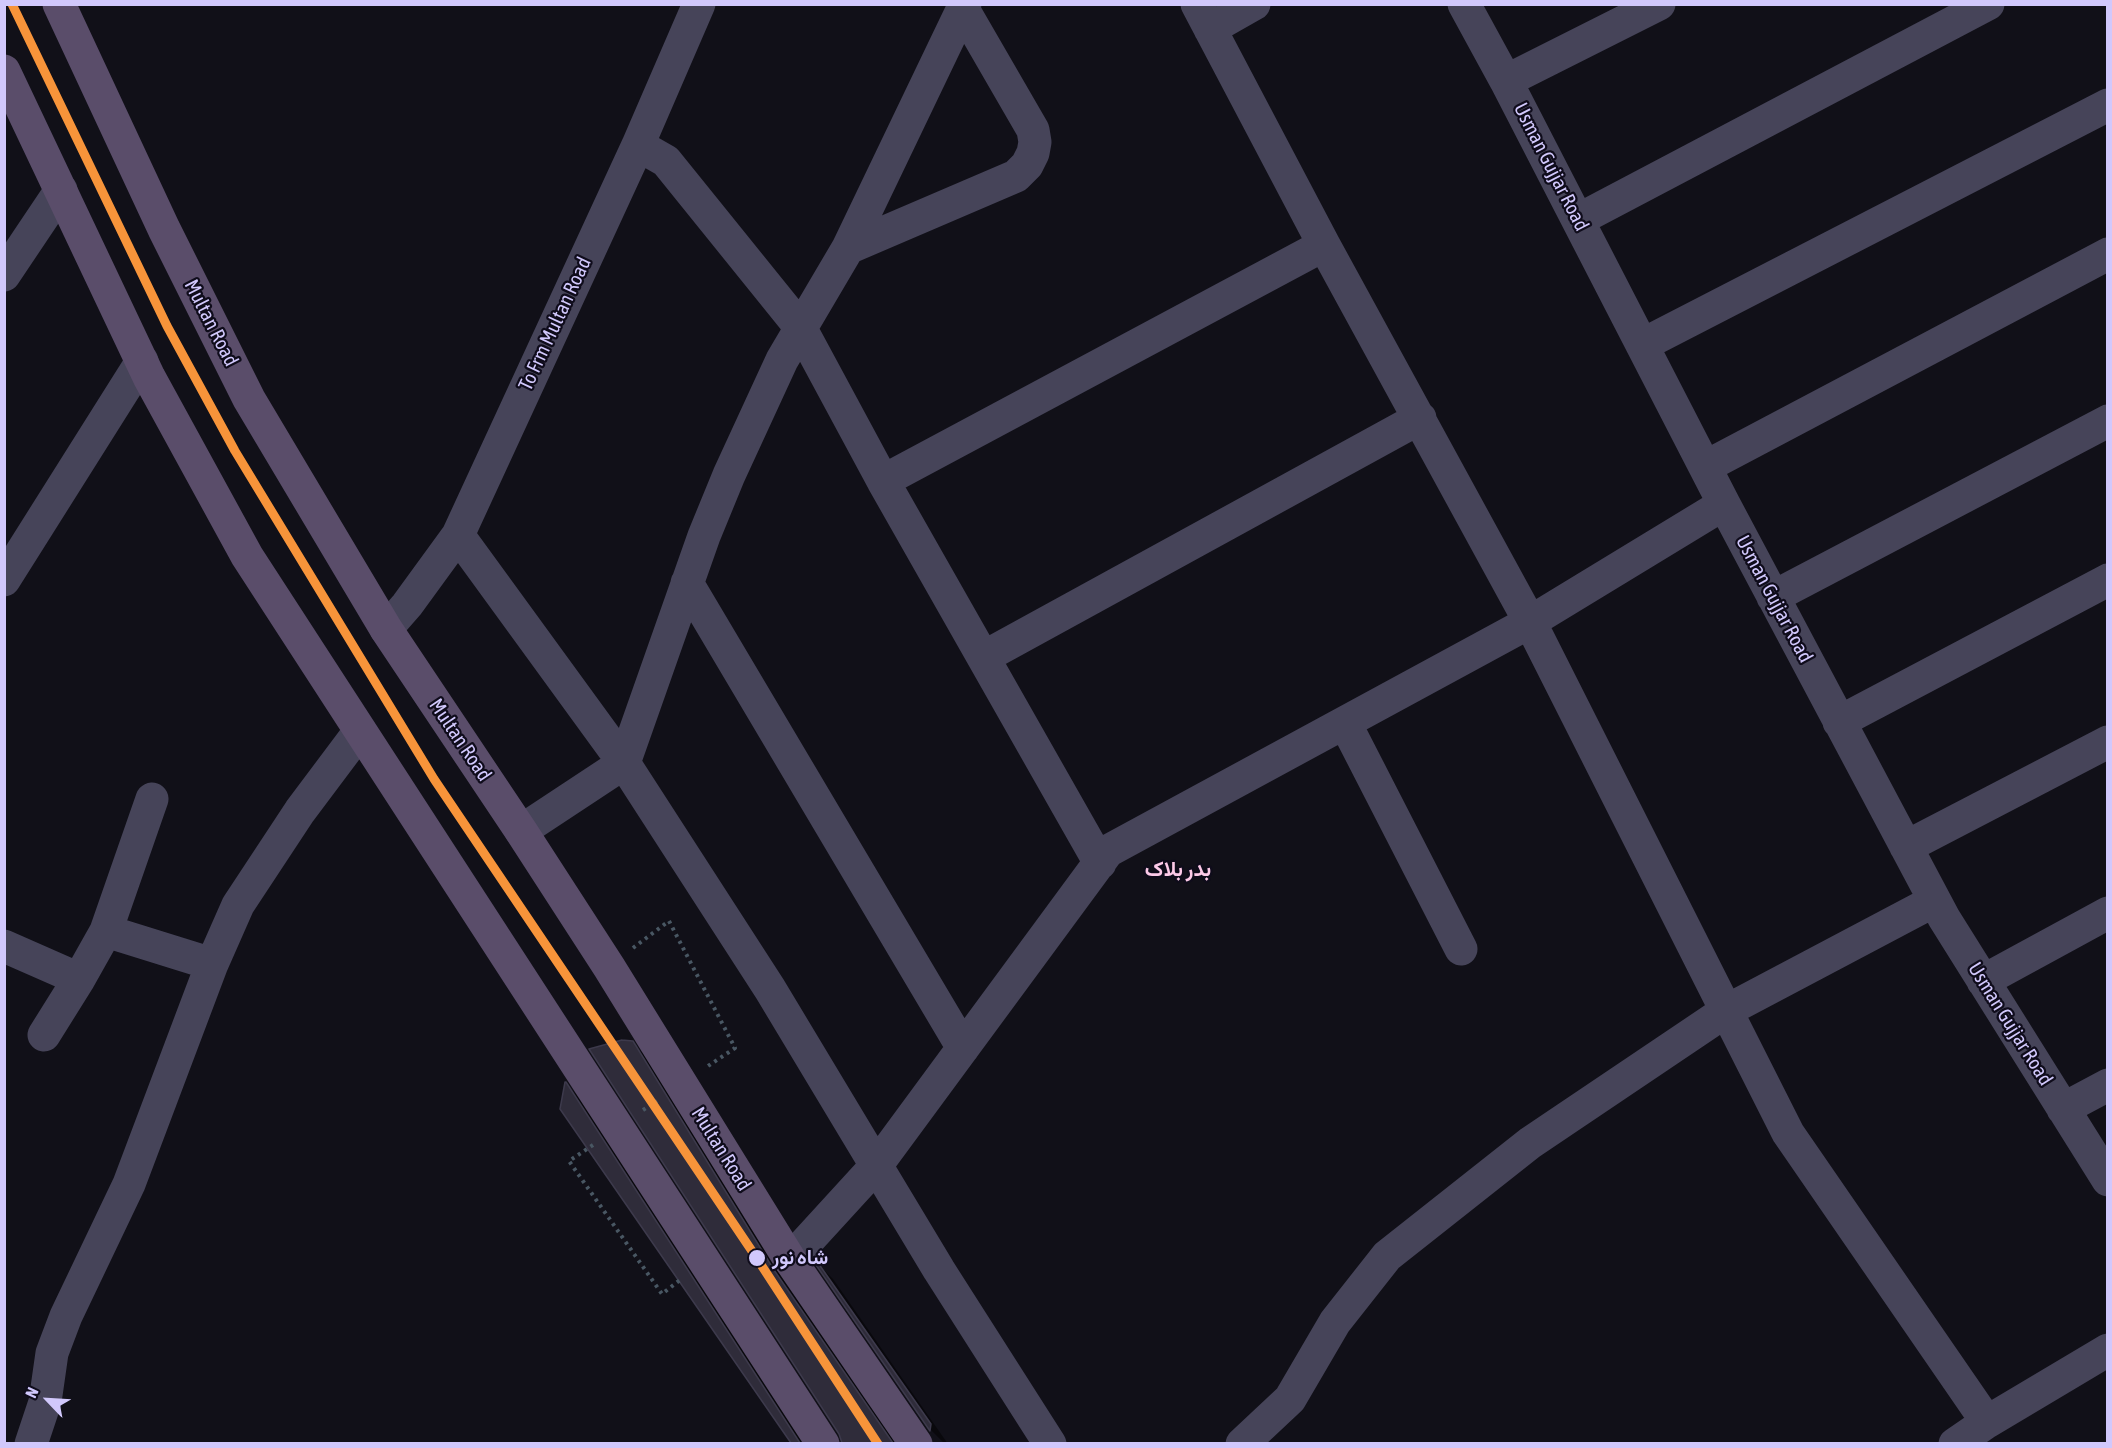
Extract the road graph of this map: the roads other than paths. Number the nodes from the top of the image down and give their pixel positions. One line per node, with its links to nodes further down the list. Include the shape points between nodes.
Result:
1 (59, 4): 33 (main road, Multan Road, via 249,399)
2 (699, 4): 12 (street, To Frm Multan Road)
3 (1254, 4): 8 (street)
4 (1464, 4): 10 (street, Usman Gujjar Road)
5 (1988, 4): 14 (street)
6 (1653, 6): 10 (street)
7 (964, 7): 16 (street); 16 (street, via 1032,130 1033,153 1016,176)
8 (1203, 17): 15 (street)
9 (4, 71): 13 (main road)
10 (1506, 81): 14 (street, Usman Gujjar Road)
11 (2108, 105): 20 (street)
12 (638, 145): 19 (street, via 666,161); 27 (street, To Frm Multan Road)
13 (61, 190): 18 (street); 21 (main road)
14 (1578, 219): 20 (street, Usman Gujjar Road)
15 (1324, 245): 22 (street); 25 (street)
16 (848, 248): 19 (street)
17 (2108, 254): 24 (street)
18 (4, 275)
19 (800, 327): 25 (street); 30 (street, via 729,475)
20 (1642, 345): 24 (street, Usman Gujjar Road)
21 (142, 361): 28 (street); 37 (main road, via 247,556)
22 (1420, 418): 32 (street); 34 (street)
23 (2108, 421): 31 (street)
24 (1705, 467): 26 (street, Usman Gujjar Road)
25 (883, 481): 34 (street)
26 (1724, 504): 31 (street, Usman Gujjar Road); 32 (street)
27 (458, 535): 33 (street, To Frm Multan Road); 39 (street)
28 (4, 579)
29 (2108, 580): 35 (street)
30 (687, 583): 39 (street); 54 (street)
31 (1773, 597): 35 (street, Usman Gujjar Road)
32 (1530, 622): 36 (street); 52 (street)
33 (386, 629): 41 (main road, Multan Road)
34 (984, 657): 43 (street)
35 (1839, 722): 42 (street, Usman Gujjar Road)
36 (1345, 723): 43 (street, via 1108,851); 48 (street)
37 (360, 731): 49 (street, via 300,811 238,905); 63 (main road)
38 (2108, 742): 42 (street)
39 (624, 763): 41 (street); 57 (street, via 770,989)
40 (152, 799): 46 (street)
41 (521, 831): 59 (main road, Multan Road)
42 (1906, 847): 44 (street, Usman Gujjar Road)
43 (1100, 863): 54 (street)
44 (1934, 901): 51 (street, Usman Gujjar Road); 52 (street)
45 (2108, 913): 51 (street)
46 (106, 931): 49 (street); 50 (street)
47 (4, 946): 50 (street)
48 (1461, 949)
49 (212, 964): 62 (street, via 129,1184 55,1344 45,1402)
50 (79, 979): 53 (street)
51 (1983, 981): 56 (street, Usman Gujjar Road)
52 (1726, 1011): 61 (street, via 1788,1133); 66 (street, via 1530,1143 1387,1256 1335,1322 1290,1399)
53 (44, 1035)
54 (963, 1048): 57 (street)
55 (2108, 1085): 56 (street)
56 (2063, 1109): 58 (street, Usman Gujjar Road)
57 (876, 1166): 59 (street); 65 (street)
58 (2108, 1180)
59 (790, 1260): 64 (main road, Multan Road)
60 (2108, 1350): 61 (street)
61 (1987, 1422): 67 (street)
62 (31, 1443)
63 (823, 1443)
64 (916, 1443)
65 (1050, 1443)
66 (1242, 1443)
67 (1955, 1443)

